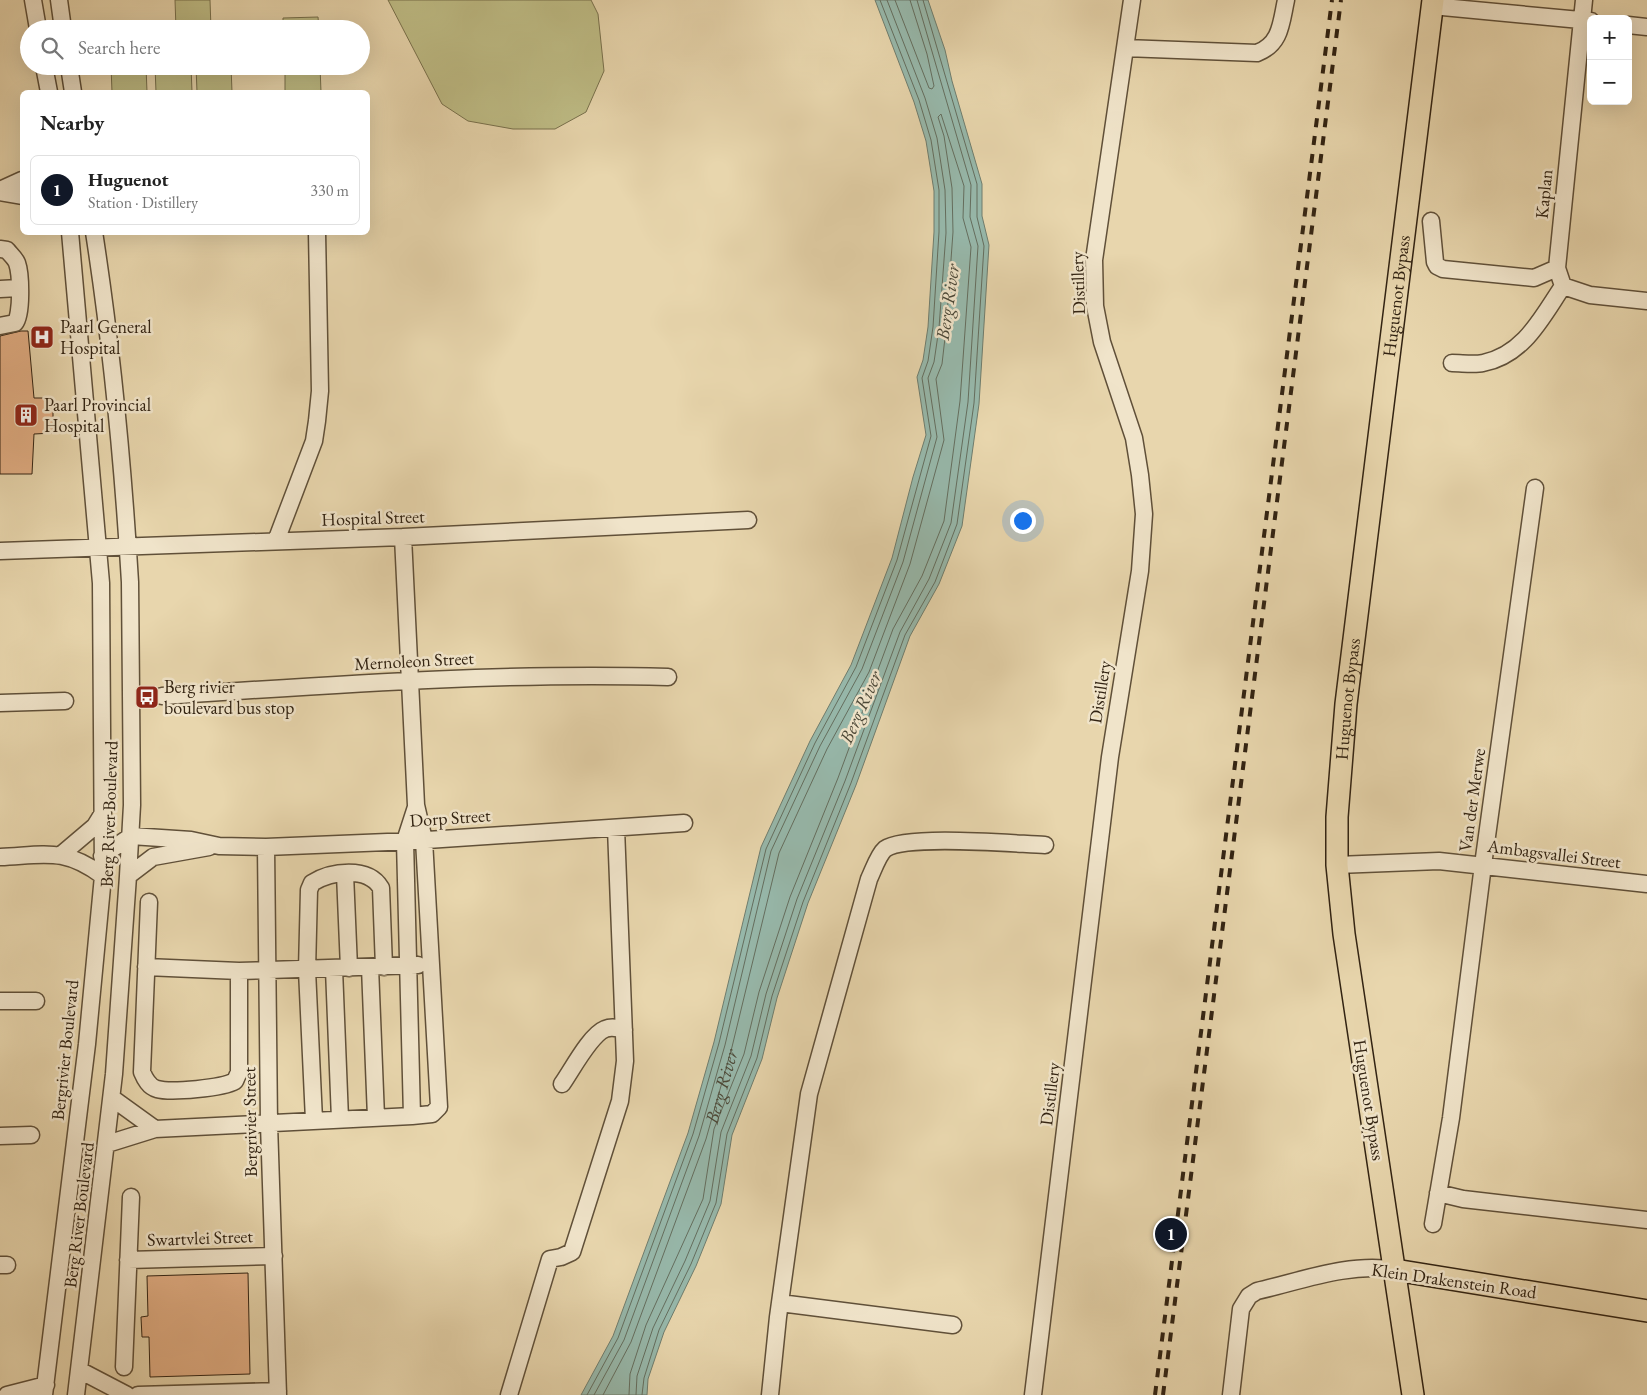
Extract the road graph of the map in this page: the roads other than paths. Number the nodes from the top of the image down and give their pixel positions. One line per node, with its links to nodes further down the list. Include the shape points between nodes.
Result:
1 (58, 0): 8 (street)
2 (1132, 0): 12 (street, Distillery)
3 (1286, 0): 12 (street, via 1277,36 1270,48 1257,52)
4 (1584, 0): 9 (street, Kaplan)
5 (31, 2): 7 (street)
6 (1433, 3): 9 (street); 57 (main road, Huguenot Bypass, via 1346,704 1337,817)
7 (36, 20)
8 (61, 20)
9 (1586, 21): 25 (street, Kaplan)
10 (1632, 25): 11 (street)
11 (1647, 27)
12 (1125, 48): 106 (street, Distillery, via 1094,260 1095,306 1102,342 1134,438 1144,514 1110,757)
13 (46, 75): 15 (street)
14 (70, 75): 16 (street)
15 (49, 90)
16 (73, 90)
17 (20, 181): 18 (street)
18 (0, 191): 19 (street)
19 (20, 196)
20 (1431, 221): 25 (street, via 1437,266 1443,269 1534,278)
21 (70, 235): 37 (street)
22 (94, 235): 36 (street, Berg River Boulevard, via 116,410)
23 (317, 235): 35 (street, via 320,391 317,422 314,441)
24 (0, 249): 27 (street, via 7,250 17,263)
25 (1557, 268): 26 (street, Kaplan)
26 (1564, 286): 29 (street, via 1590,295); 31 (street, via 1531,332 1504,357 1482,364)
27 (18, 288): 28 (street); 30 (street, via 18,319 15,323)
28 (0, 289)
29 (1647, 301)
30 (0, 326)
31 (1452, 363)
32 (1535, 488): 58 (street, Van der Merwe)
33 (748, 520): 34 (street, Hospital Street)
34 (403, 538): 35 (street, Hospital Street); 40 (street)
35 (276, 541): 36 (street, Hospital Street)
36 (128, 545): 37 (street, Hospital Street); 48 (street, Berg River Boulevard)
37 (98, 547): 38 (street, Hospital Street); 45 (street, Bergrivier Boulevard)
38 (0, 551)
39 (668, 677): 40 (street, Mernoleon Street, via 604,675)
40 (410, 680): 41 (street, Mernoleon Street); 44 (street)
41 (162, 696)
42 (65, 701): 43 (street)
43 (0, 702)
44 (416, 805): 49 (street); 50 (street)
45 (104, 813): 54 (street, via 95,826); 56 (street, Bergrivier Boulevard)
46 (684, 823): 47 (street, Dorp Street)
47 (616, 828): 49 (street, Dorp Street); 74 (street)
48 (131, 836): 52 (street, Dorp Street, via 175,838); 56 (street); 61 (street, Berg River Boulevard)
49 (424, 840): 50 (street, Dorp Street); 64 (street)
50 (405, 841): 53 (street, Dorp Street); 65 (street)
51 (1045, 845): 93 (street, via 923,842 897,844 884,850 869,879 810,1094)
52 (219, 846): 53 (street, Dorp Street); 61 (street, Dorp Street, via 153,857)
53 (266, 847): 69 (street, Bergrivier Street)
54 (62, 854): 55 (street); 60 (street, via 81,861)
55 (0, 856)
56 (102, 856): 60 (street, Bergrivier Boulevard)
57 (1338, 864): 58 (street, Ambagsvallei Street, via 1439,861); 92 (main road, Huguenot Bypass, via 1344,934)
58 (1483, 865): 62 (street, Ambagsvallei Street); 86 (street, Van der Merwe, via 1451,1118)
59 (345, 874): 67 (street, via 370,876 381,888); 68 (street); 70 (street, via 320,878 312,883 309,890)
60 (103, 876): 98 (street, Bergrivier Boulevard, via 87,1044)
61 (128, 876): 76 (street, Berg River Boulevard)
62 (1647, 884)
63 (149, 902): 66 (street)
64 (432, 965): 65 (street); 77 (street, via 440,1107 432,1114)
65 (408, 966): 67 (street); 77 (street)
66 (146, 967): 71 (street); 71 (street, via 142,1072 147,1083 156,1089 216,1088 235,1081 239,1072)
67 (377, 967): 68 (street); 78 (street)
68 (341, 968): 70 (street); 79 (street)
69 (269, 970): 70 (street); 71 (street); 81 (street, Bergrivier Street)
70 (307, 970): 80 (street)
71 (239, 971)
72 (0, 1001): 73 (street)
73 (36, 1001)
74 (624, 1030): 75 (street, via 615,1027 605,1029 592,1040); 104 (street, via 625,1061 620,1101 572,1252 550,1260)
75 (562, 1084)
76 (112, 1098): 82 (street); 85 (street, Berg River Boulevard)
77 (412, 1116): 78 (street)
78 (376, 1117): 79 (street)
79 (340, 1119): 80 (street)
80 (314, 1120): 81 (street)
81 (269, 1124): 82 (street); 90 (street, Bergrivier Street)
82 (155, 1129): 85 (street)
83 (0, 1136): 84 (street)
84 (31, 1136)
85 (107, 1144): 97 (street, Berg River Boulevard)
86 (1438, 1193): 88 (street, via 1463,1199); 89 (street, Van der Merwe)
87 (131, 1197): 91 (street)
88 (1647, 1220)
89 (1433, 1224)
90 (274, 1256): 91 (street, Swartvlei Street); 99 (street, Bergrivier Street)
91 (128, 1260): 96 (street)
92 (1395, 1270): 94 (main road, Klein Drakenstein Road); 107 (street, Klein Drakenstein Road, via 1375,1267 1340,1272 1257,1291 1250,1296 1241,1309); 108 (main road, Huguenot Bypass)
93 (780, 1303): 95 (street); 105 (street)
94 (1647, 1311)
95 (953, 1325)
96 (124, 1367)
97 (81, 1371): 101 (street, Berg River Boulevard); 102 (street)
98 (45, 1390): 100 (street)
99 (278, 1393): 103 (street)
100 (8, 1395)
101 (76, 1395)
102 (127, 1395)
103 (138, 1395)
104 (509, 1395)
105 (770, 1395)
106 (1032, 1395)
107 (1231, 1395)
108 (1413, 1395)

